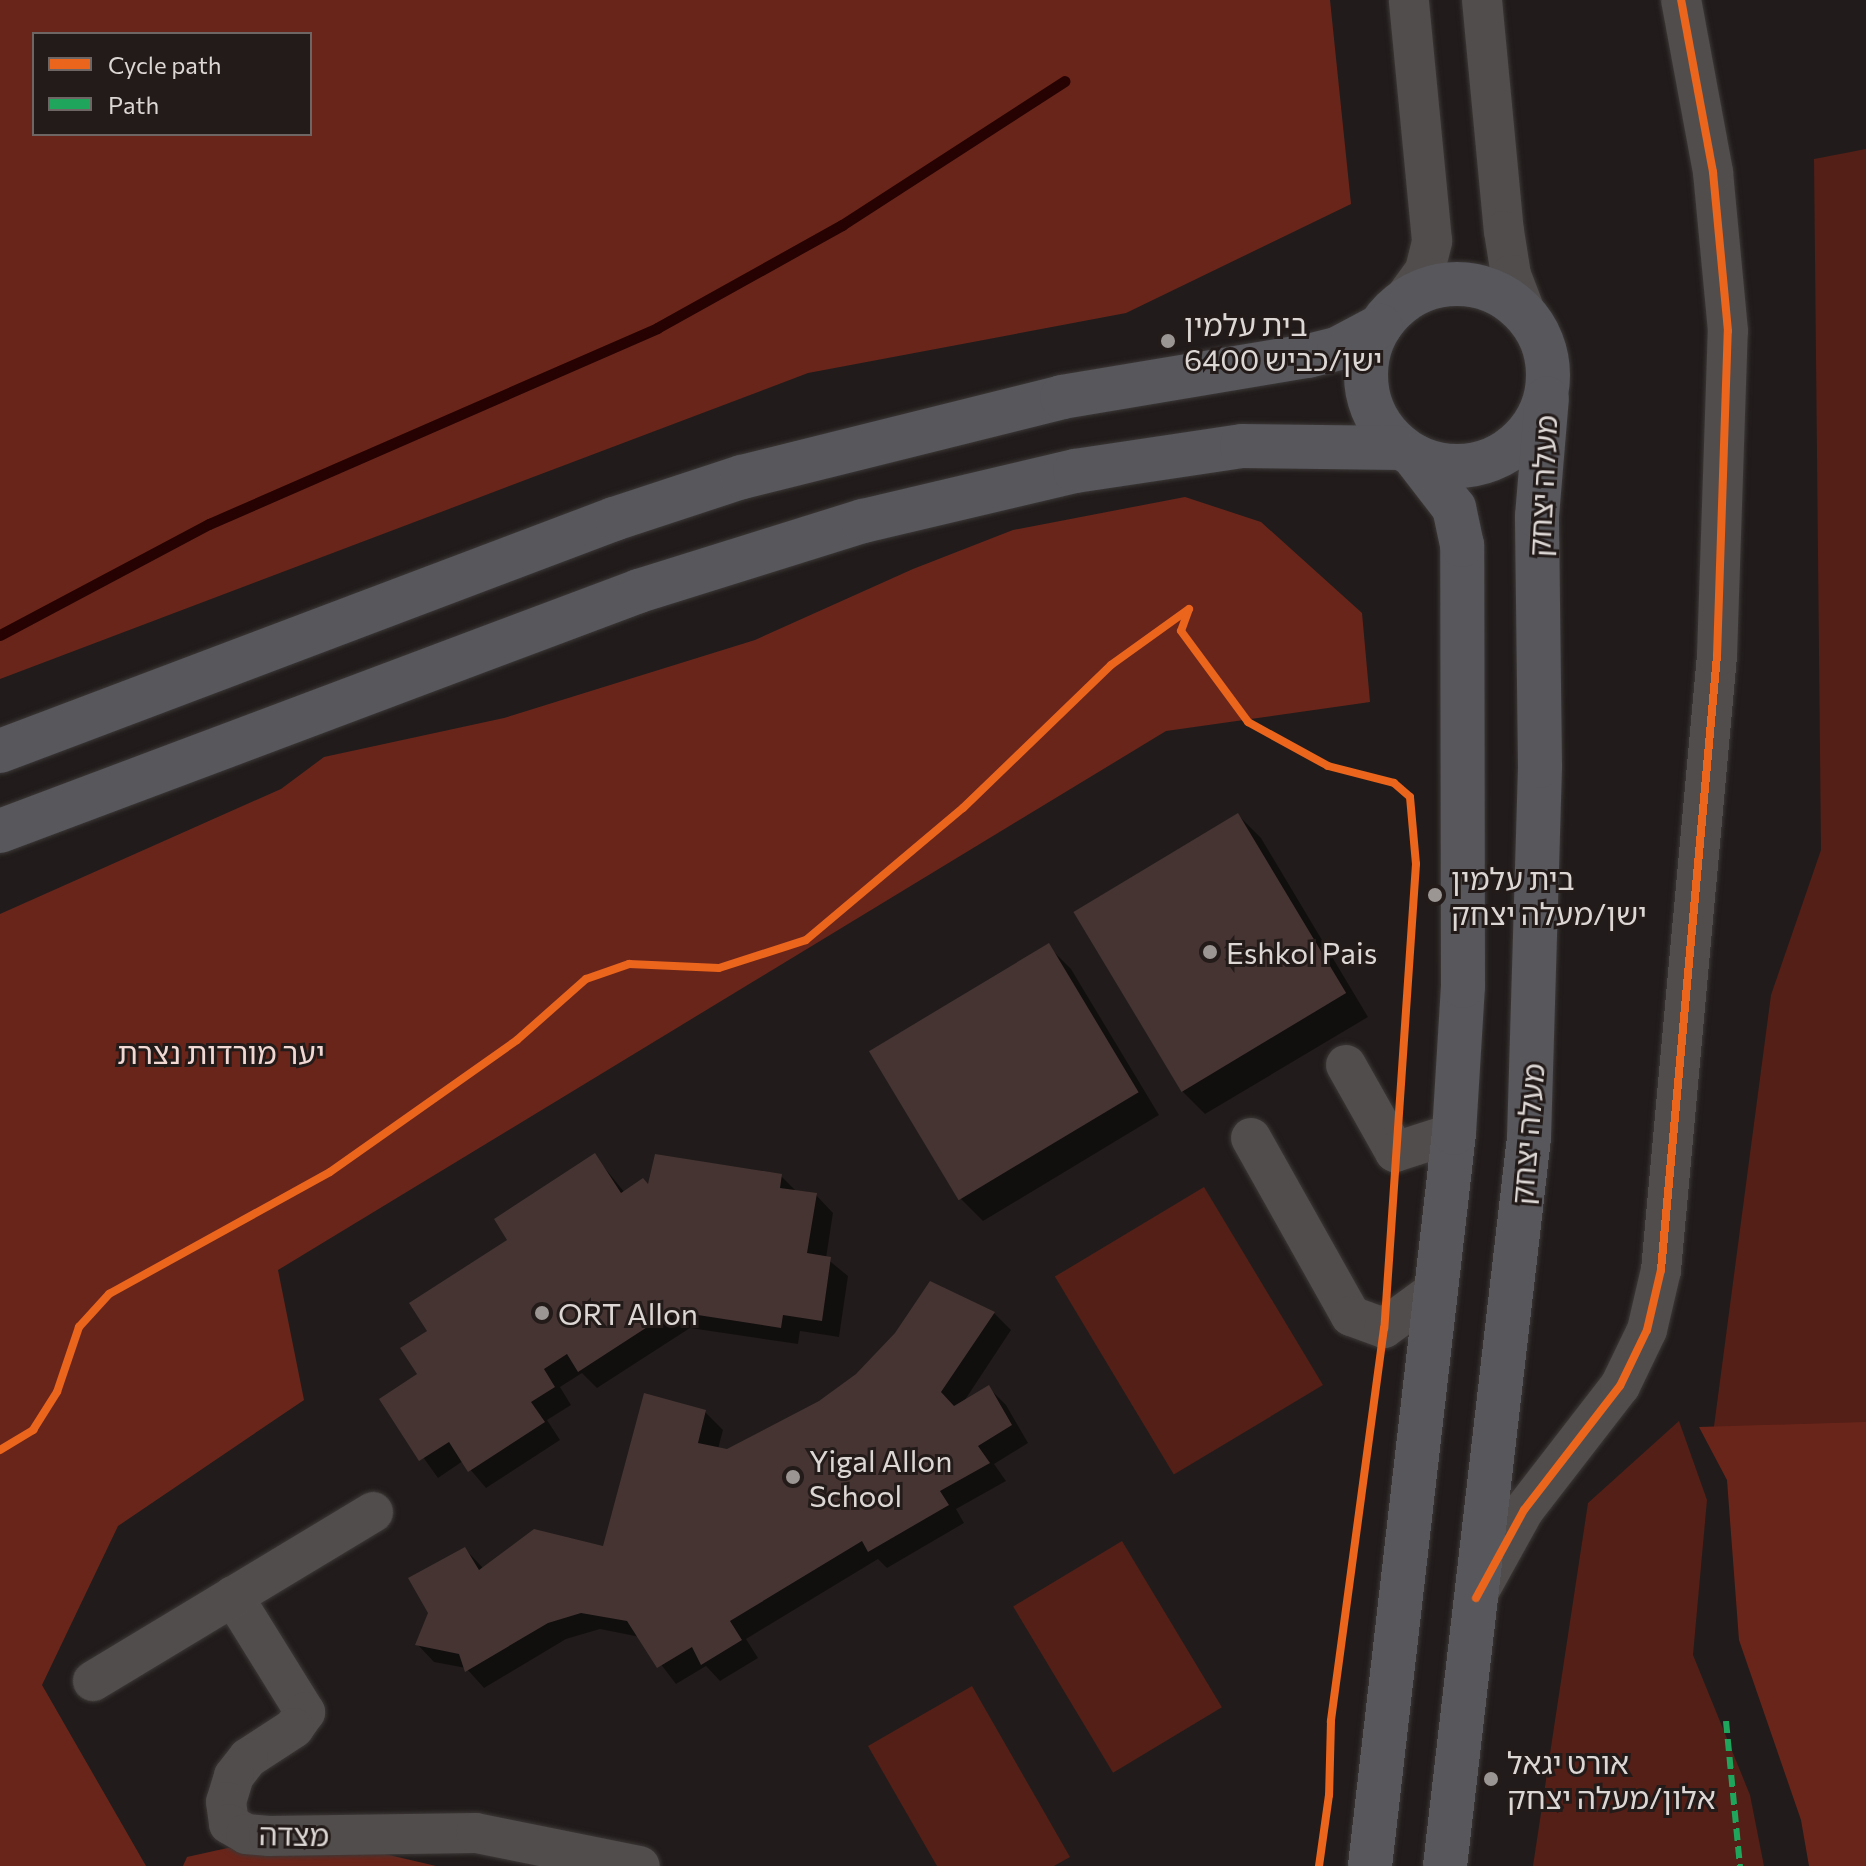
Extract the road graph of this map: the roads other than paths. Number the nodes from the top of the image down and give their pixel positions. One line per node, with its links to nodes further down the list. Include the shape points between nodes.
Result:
1 (1409, 0): 4 (street, via 1432,241 1425,270)
2 (1482, 0): 5 (street, via 1504,231 1511,275)
3 (1681, 0): 16 (street, via 1713,172 1728,331 1717,656 1661,1270 1647,1330 1620,1386 1524,1510)
4 (1391, 314): 5 (main road, via 1426,289 1480,286); 7 (main road, via 1365,377 1382,428); 8 (main road, via 1339,348 1308,356 1062,397 742,477 614,519)
5 (1526, 314): 6 (main road, via 1542,339 1549,368)
6 (1547, 398): 7 (main road, via 1536,424 1495,459 1440,466); 16 (main road, מעלה יצחק, via 1537,516 1540,766 1530,1123)
7 (1407, 452): 9 (main road, via 1242,446 1075,471 863,521 639,591); 11 (main road, via 1454,508 1462,545 1464,913)
8 (0, 751)
9 (0, 831)
10 (1346, 1065): 11 (street, via 1395,1152)
11 (1454, 1133): 13 (main road)
12 (1251, 1138): 13 (street, via 1351,1316 1384,1328)
13 (1436, 1290): 19 (main road)
14 (373, 1512): 15 (street)
15 (233, 1596): 17 (street); 18 (street, מצדה, via 305,1712 294,1728 248,1758 234,1776 226,1802 229,1824 246,1834 269,1836 476,1833)
16 (1476, 1598): 20 (main road, מעלה יצחק)
17 (93, 1681)
18 (640, 1866)
19 (1370, 1866)
20 (1445, 1866)

